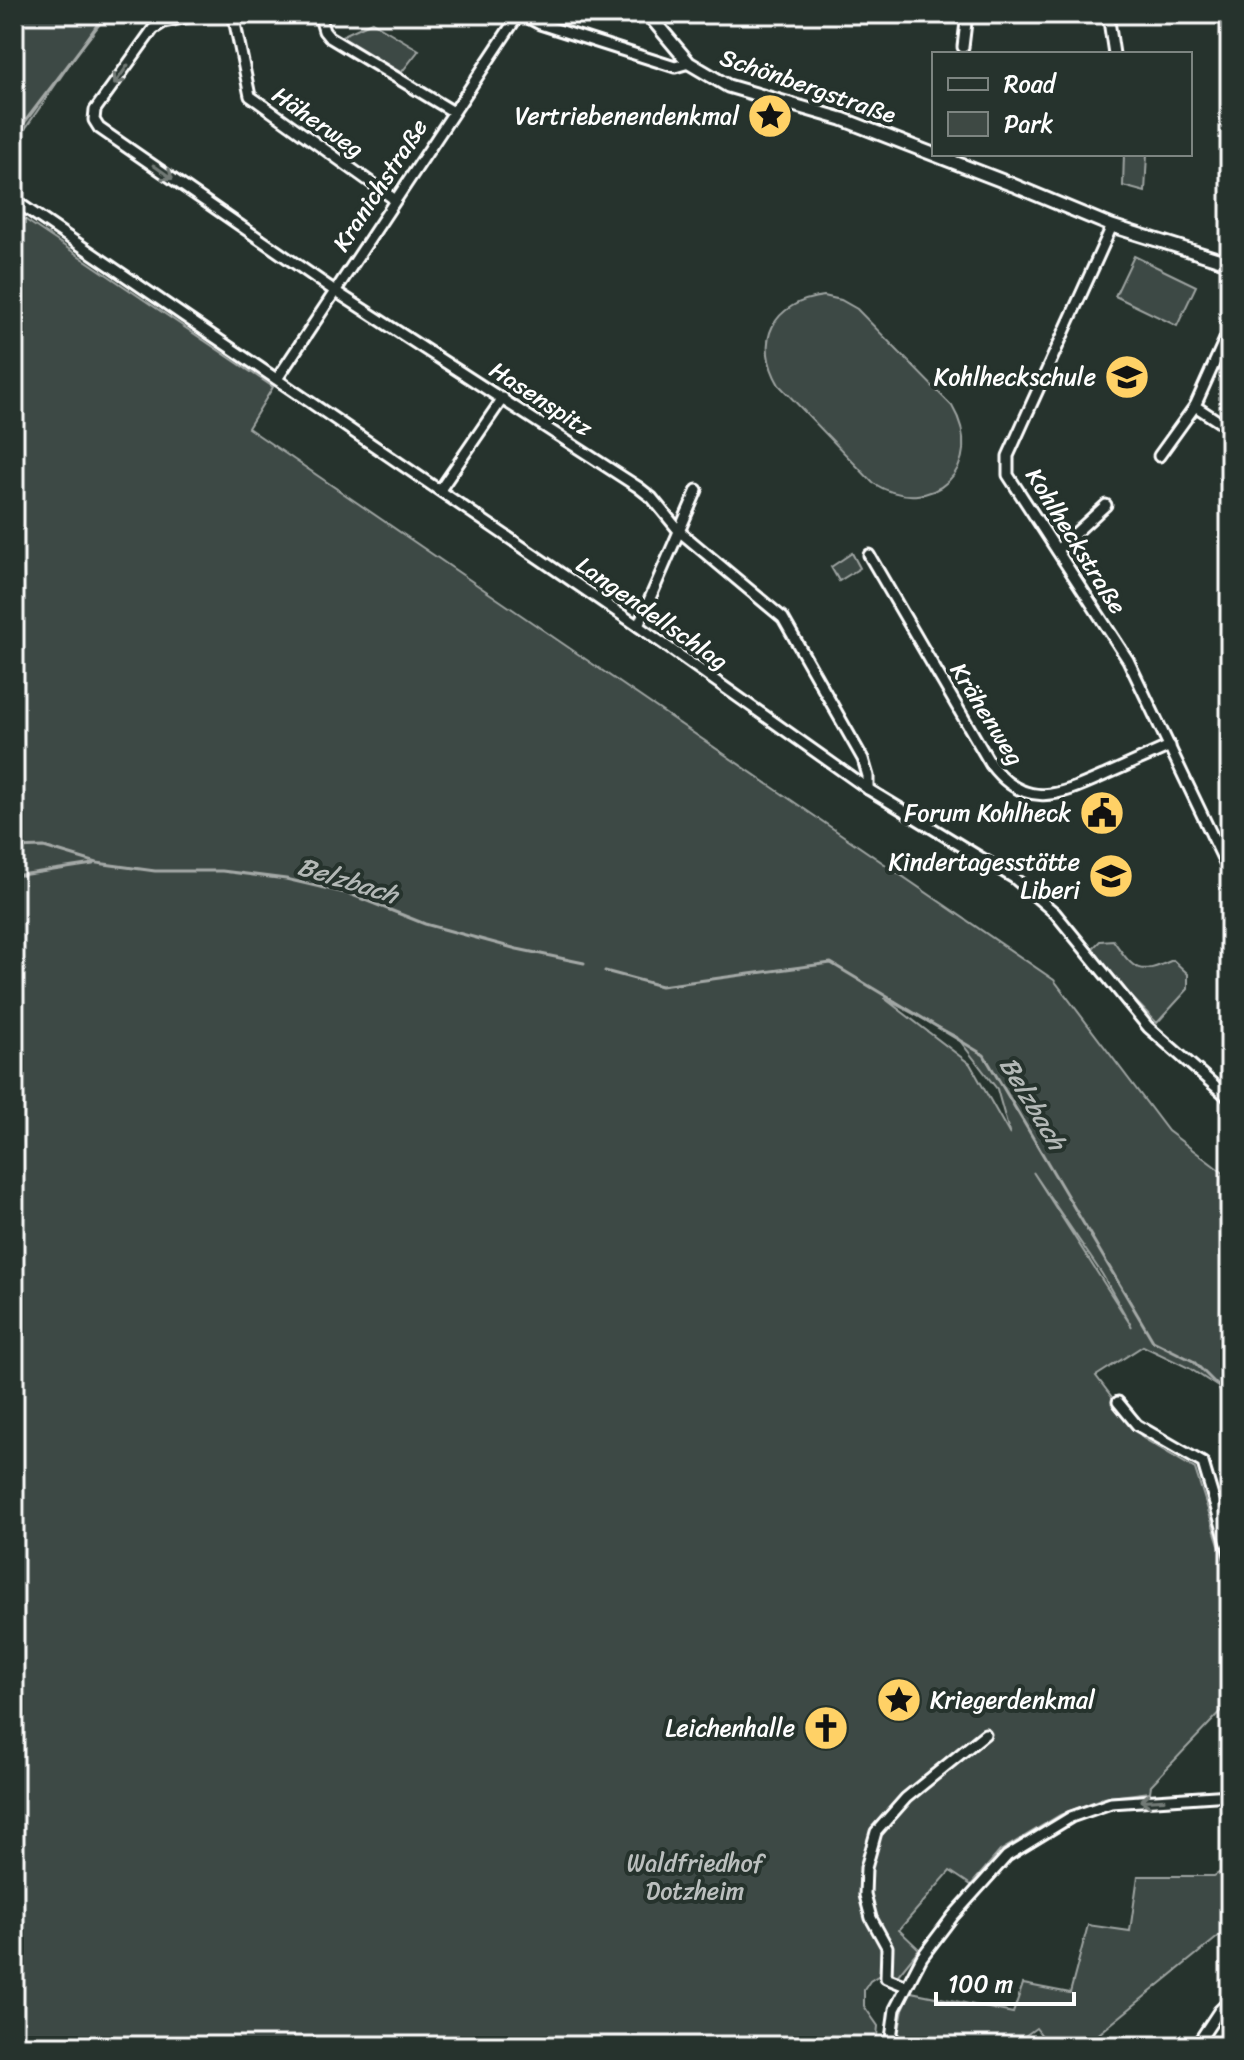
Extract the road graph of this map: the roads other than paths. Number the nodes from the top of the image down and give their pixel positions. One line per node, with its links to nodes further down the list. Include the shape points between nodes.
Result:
1 (203, 14): 18 (street, Hasenspitz, one-way to 18, via 158,24 95,110 94,120)
2 (233, 14): 14 (street, Häherweg, via 250,96)
3 (319, 14): 11 (street, via 329,37)
4 (520, 14): 10 (street, via 675,67); 11 (street, Kranichstraße)
5 (648, 14): 10 (street, Schönbergstraße)
6 (967, 14): 8 (street)
7 (1108, 14): 9 (street)
8 (963, 47)
9 (1114, 52)
10 (689, 63): 12 (street, Schönbergstraße, via 728,86 842,119)
11 (452, 111): 14 (street, Kranichstraße)
12 (932, 154)
13 (938, 156): 16 (street, Schönbergstraße)
14 (394, 199): 18 (street, Kranichstraße)
15 (14, 200): 20 (street, Langendellschlag)
16 (1112, 226): 17 (street, Schönbergstraße); 29 (street, Kohlheckstraße, via 1008,456 1008,475)
17 (1230, 263)
18 (335, 291): 20 (street, Kranichstraße); 21 (street, Hasenspitz)
19 (1230, 328): 22 (street)
20 (277, 379): 25 (street, Langendellschlag)
21 (503, 398): 25 (street); 28 (street, Hasenspitz, via 638,487)
22 (1195, 406): 23 (street); 24 (street)
23 (1230, 429)
24 (1159, 456)
25 (440, 490): 31 (street, Langendellschlag)
26 (697, 490): 28 (street)
27 (1106, 505): 29 (street)
28 (679, 531): 31 (street); 33 (street, Hasenspitz, via 783,618 863,759)
29 (1057, 550): 32 (street, Kohlheckstraße, via 1128,660)
30 (869, 555): 32 (street, Krähenweg, via 991,765 1010,786 1032,795 1067,792)
31 (638, 626): 33 (street, Langendellschlag)
32 (1170, 746): 34 (street, Kohlheckstraße)
33 (868, 789): 35 (street, Langendellschlag, via 1034,893 1148,1027)
34 (1230, 873)
35 (1230, 1099)
36 (1118, 1402): 37 (street, via 1137,1425 1203,1463)
37 (1230, 1554)
38 (985, 1734): 40 (street, via 906,1798 876,1832 865,1895 887,1947 886,1978)
39 (1230, 1795): 40 (street, one-way to 40, via 1111,1803 1033,1837 1007,1856 938,1935)
40 (906, 1986): 42 (street, via 895,2009)
41 (1230, 2000): 43 (street)
42 (890, 2046)
43 (1196, 2046)

